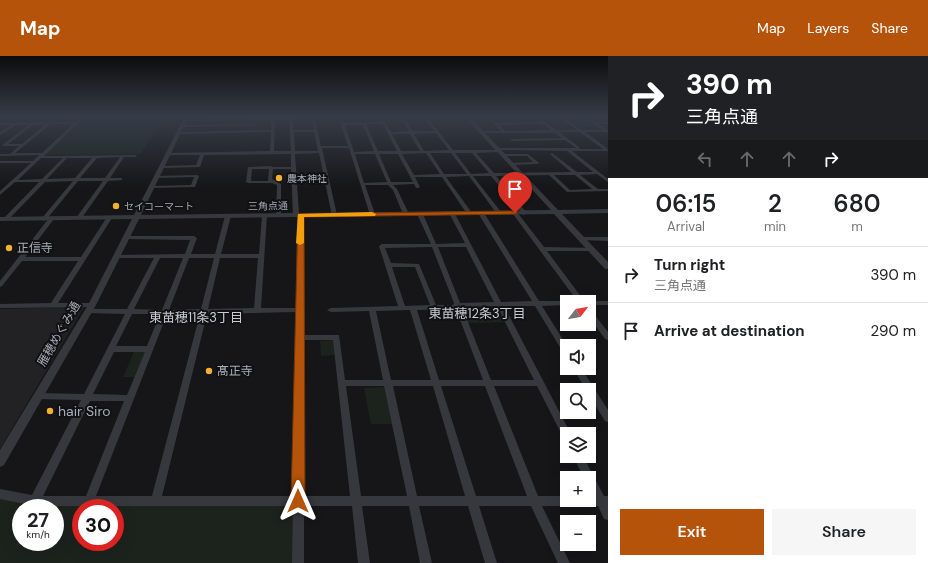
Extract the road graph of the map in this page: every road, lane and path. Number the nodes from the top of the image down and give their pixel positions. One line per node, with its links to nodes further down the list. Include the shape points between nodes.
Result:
1 (11, 140): 18 (street, via 4,145)
2 (30, 140): 18 (street)
3 (59, 140): 39 (street)
4 (175, 140): 36 (street, 雁穂めぐみ通)
5 (272, 140): 33 (street)
6 (292, 140): 27 (street)
7 (317, 140): 23 (street)
8 (347, 140): 19 (street)
9 (371, 140): 28 (street)
10 (393, 140): 29 (street)
11 (417, 140): 30 (street)
12 (442, 140): 25 (street)
13 (488, 140): 31 (street)
14 (512, 140): 15 (street); 21 (street)
15 (530, 140)
16 (566, 140): 20 (street)
17 (593, 140): 24 (street)
18 (23, 145): 38 (street)
19 (350, 147): 23 (street); 34 (street)
20 (578, 148): 22 (street); 24 (street)
21 (522, 149): 22 (street); 31 (street)
22 (567, 149): 35 (street)
23 (320, 150): 27 (street); 85 (street)
24 (608, 150)
25 (451, 151): 26 (street); 30 (street); 56 (street)
26 (473, 151): 31 (street); 52 (street)
27 (292, 152): 33 (street); 49 (street)
28 (376, 152): 29 (street); 34 (street); 67 (street)
29 (400, 152): 30 (street); 58 (street)
30 (425, 152): 55 (street)
31 (499, 152): 46 (street); 46 (street, via 528,155 537,163)
32 (203, 153): 33 (street); 36 (street); 47 (street, via 198,166)
33 (272, 153)
34 (352, 153): 66 (street)
35 (573, 153): 50 (street, via 552,154); 51 (street)
36 (168, 154): 47 (street, 雁穂めぐみ通)
37 (0, 155): 38 (street)
38 (11, 155): 39 (street)
39 (41, 156): 43 (street); 45 (street)
40 (96, 156): 41 (street); 43 (street); 62 (street)
41 (123, 156): 42 (street); 59 (street)
42 (135, 156)
43 (66, 157): 61 (street)
44 (0, 162): 45 (street)
45 (34, 162): 64 (street)
46 (511, 164): 53 (street)
47 (162, 166): 57 (street, 雁穂めぐみ通)
48 (271, 168): 49 (street); 63 (street); 63 (street, via 250,168 248,182)
49 (293, 168): 84 (street)
50 (576, 173): 51 (street); 54 (street); 69 (street)
51 (598, 173): 65 (street)
52 (492, 174): 53 (street); 56 (street); 79 (street)
53 (521, 174): 54 (street); 73 (street)
54 (550, 174): 69 (street, via 569,191)
55 (443, 175): 56 (street); 58 (street); 75 (street)
56 (470, 175): 77 (street)
57 (157, 176): 68 (street, 雁穂めぐみ通); 68 (street, via 196,176 193,186)
58 (412, 176): 67 (street, via 417,185)
59 (106, 179): 60 (street); 62 (street); 89 (street)
60 (120, 179)
61 (43, 180): 62 (street); 64 (street); 92 (street)
62 (76, 180): 91 (street)
63 (270, 180): 83 (street, via 279,184)
64 (14, 181): 71 (street)
65 (608, 181)
66 (362, 184): 67 (street); 80 (street)
67 (390, 184): 81 (street, via 395,189)
68 (151, 187): 88 (street, 雁穂めぐみ通)
69 (596, 190): 70 (street)
70 (608, 190)
71 (0, 194)
72 (608, 211): 73 (street, 三角点通)
73 (557, 212): 79 (street, 三角点通); 94 (street)
74 (452, 213): 75 (street, 三角点通); 82 (street, 三角点通); 97 (street)
75 (469, 213): 76 (street, 三角点通)
76 (481, 213): 77 (street, 三角点通); 115 (street)
77 (499, 213): 78 (street, 三角点通)
78 (515, 213): 79 (street, 三角点通); 98 (street)
79 (524, 213)
80 (372, 214): 81 (street, 三角点通); 85 (street, 三角点通)
81 (406, 214): 82 (street, 三角点通)
82 (420, 214): 96 (street)
83 (279, 215): 84 (street, 三角点通); 87 (street, 三角点通)
84 (298, 215): 85 (street, 三角点通); 125 (street)
85 (334, 215)
86 (228, 216): 87 (street, 三角点通); 88 (street, 三角点通); 104 (street)
87 (265, 216): 101 (street)
88 (137, 217): 90 (street, 三角点通); 93 (street, 雁穂めぐみ通)
89 (79, 218): 90 (street, 三角点通); 91 (street, 三角点通)
90 (109, 218): 106 (street)
91 (48, 219): 92 (street, 三角点通); 105 (street)
92 (2, 220)
93 (127, 237): 100 (street, 雁穂めぐみ通); 103 (street, via 194,238)
94 (583, 239): 95 (street); 99 (street)
95 (608, 239)
96 (434, 245): 97 (street); 108 (street, via 382,246); 118 (street)
97 (469, 245): 114 (street)
98 (542, 249): 99 (street); 110 (street)
99 (592, 250): 107 (street)
100 (117, 256): 102 (street); 119 (street, 雁穂めぐみ通)
101 (261, 256): 104 (street); 124 (street)
102 (157, 257): 103 (street); 128 (street)
103 (187, 257): 104 (street); 129 (street)
104 (217, 257): 127 (street)
105 (20, 259): 106 (street); 109 (street)
106 (83, 259): 116 (street)
107 (607, 264)
108 (388, 265): 120 (street); 122 (street, via 417,265)
109 (0, 285)
110 (577, 295)
111 (560, 303): 115 (street)
112 (596, 303): 113 (street)
113 (608, 303)
114 (499, 304): 115 (street); 118 (street); 140 (street)
115 (537, 304): 133 (street)
116 (53, 305): 117 (street); 119 (street)
117 (0, 306)
118 (457, 306): 122 (street); 139 (street)
119 (90, 308): 128 (street); 142 (street, 雁穂めぐみ通)
120 (402, 308): 121 (street); 123 (street)
121 (413, 308): 122 (street); 138 (street)
122 (434, 308)
123 (372, 309): 126 (street); 137 (street)
124 (257, 310): 125 (street); 127 (street)
125 (299, 310): 132 (street)
126 (331, 310)
127 (203, 311): 129 (street); 154 (street)
128 (129, 312): 129 (street); 134 (street)
129 (164, 312): 135 (street)
130 (596, 321): 131 (street)
131 (608, 337)
132 (299, 338): 141 (street, via 336,337); 155 (street)
133 (560, 341)
134 (111, 349): 135 (street); 143 (street)
135 (150, 349): 144 (street)
136 (581, 375): 145 (street)
137 (388, 383): 138 (street); 141 (street); 157 (street)
138 (435, 383): 139 (street); 158 (street)
139 (489, 383): 140 (street); 160 (street)
140 (540, 383): 146 (street)
141 (342, 384): 156 (street)
142 (38, 396): 143 (street); 147 (street, 雁穂めぐみ通)
143 (86, 397): 144 (street); 151 (street)
144 (130, 398): 152 (street)
145 (608, 418)
146 (562, 427)
147 (0, 461)
148 (596, 489): 159 (street)
149 (0, 494): 150 (street)
150 (29, 499)
151 (35, 499)
152 (90, 499)
153 (124, 500): 154 (street)
154 (156, 500): 155 (street)
155 (298, 501): 156 (street); 162 (street)
156 (357, 501): 157 (street); 163 (street)
157 (413, 501): 158 (street); 164 (street)
158 (472, 501): 160 (street); 165 (street)
159 (604, 501): 160 (street); 161 (street)
160 (535, 502): 166 (street)
161 (608, 515)
162 (298, 563)
163 (364, 563)
164 (426, 563)
165 (491, 563)
166 (564, 563)

